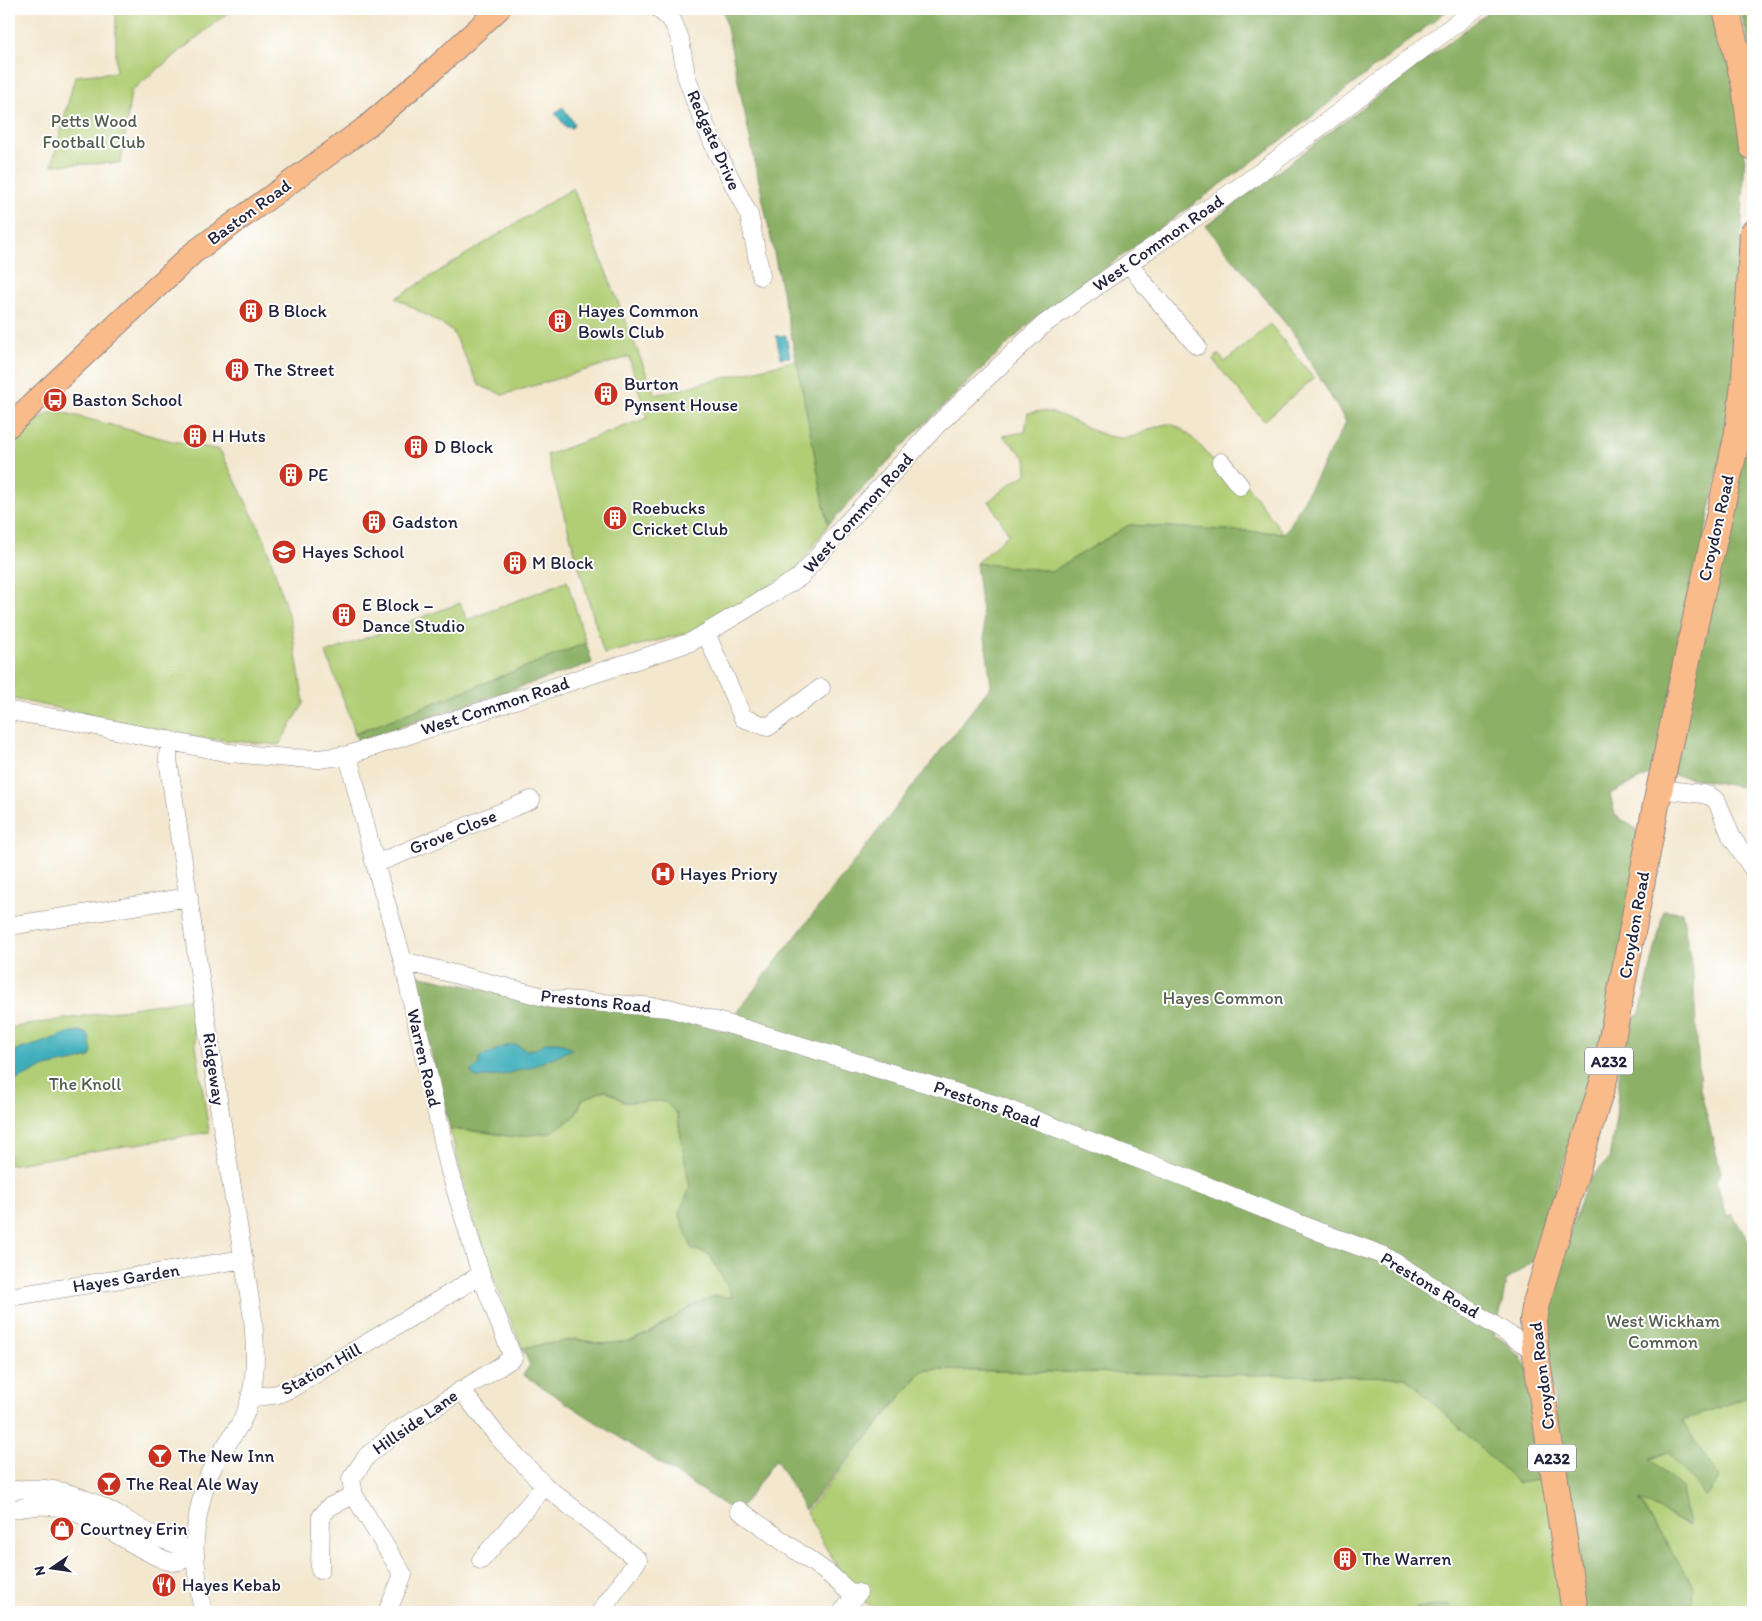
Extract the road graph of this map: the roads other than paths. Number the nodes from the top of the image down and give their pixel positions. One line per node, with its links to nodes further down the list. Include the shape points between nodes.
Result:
1 (499, 9): 10 (main road, Baston Road, via 365,128 193,253)
2 (659, 9): 8 (street, Redgate Drive, via 673,22 695,101 749,215)
3 (1474, 9): 7 (street, West Common Road, via 1254,177)
4 (1726, 9): 5 (highway, via 1747,96)
5 (1753, 147)
6 (1753, 233): 18 (highway, Croydon Road / A232, via 1751,298 1740,418)
7 (1129, 263): 9 (street); 13 (street, West Common Road, via 1042,325 938,424 800,577)
8 (761, 276)
9 (1197, 346)
10 (9, 426)
11 (1222, 462): 12 (street)
12 (1240, 486)
13 (706, 633): 14 (street, via 743,718 768,727); 17 (street, West Common Road, via 691,642)
14 (821, 688)
15 (9, 710): 16 (street, West Common Road)
16 (169, 740): 17 (street, West Common Road, via 230,753 289,758 319,759); 22 (street, Ridgeway, via 168,759)
17 (348, 755): 20 (street, Warren Road)
18 (1659, 789): 21 (street, via 1703,794 1717,801 1731,836); 28 (highway, Croydon Road / A232, via 1609,1061 1536,1303)
19 (531, 800): 20 (street, Grove Close)
20 (375, 864): 24 (street, Warren Road)
21 (1753, 870)
22 (189, 897): 23 (street); 25 (street, Ridgeway)
23 (9, 926)
24 (402, 961): 26 (street, Warren Road, via 449,1168); 28 (street, Prestons Road, via 552,999 668,1008 994,1104 1385,1256 1520,1342)
25 (244, 1259): 27 (street, Hayes Garden); 31 (street, Ridgeway, via 254,1319 254,1379)
26 (481, 1274): 29 (street, Warren Road); 31 (street, Station Hill, via 290,1389)
27 (9, 1297)
28 (1535, 1348): 44 (highway, Croydon Road / A232)
29 (513, 1358): 30 (street, Hillside Lane)
30 (461, 1390): 32 (street, via 499,1438); 34 (street, Hillside Lane, via 400,1429 367,1456 351,1479)
31 (250, 1398): 37 (street, via 243,1418 215,1462 206,1484)
32 (545, 1486): 38 (street); 42 (street, via 638,1560)
33 (9, 1491): 37 (street, via 39,1488 73,1494)
34 (354, 1495): 39 (street, via 329,1507 321,1517); 41 (street, via 403,1574)
35 (9, 1510): 37 (street, via 40,1505 59,1507 87,1518 165,1560 181,1561)
36 (739, 1510): 43 (street, via 856,1594)
37 (194, 1554): 40 (street)
38 (481, 1560)
39 (320, 1570)
40 (202, 1612)
41 (387, 1612)
42 (600, 1612)
43 (842, 1612)
44 (1575, 1612)

